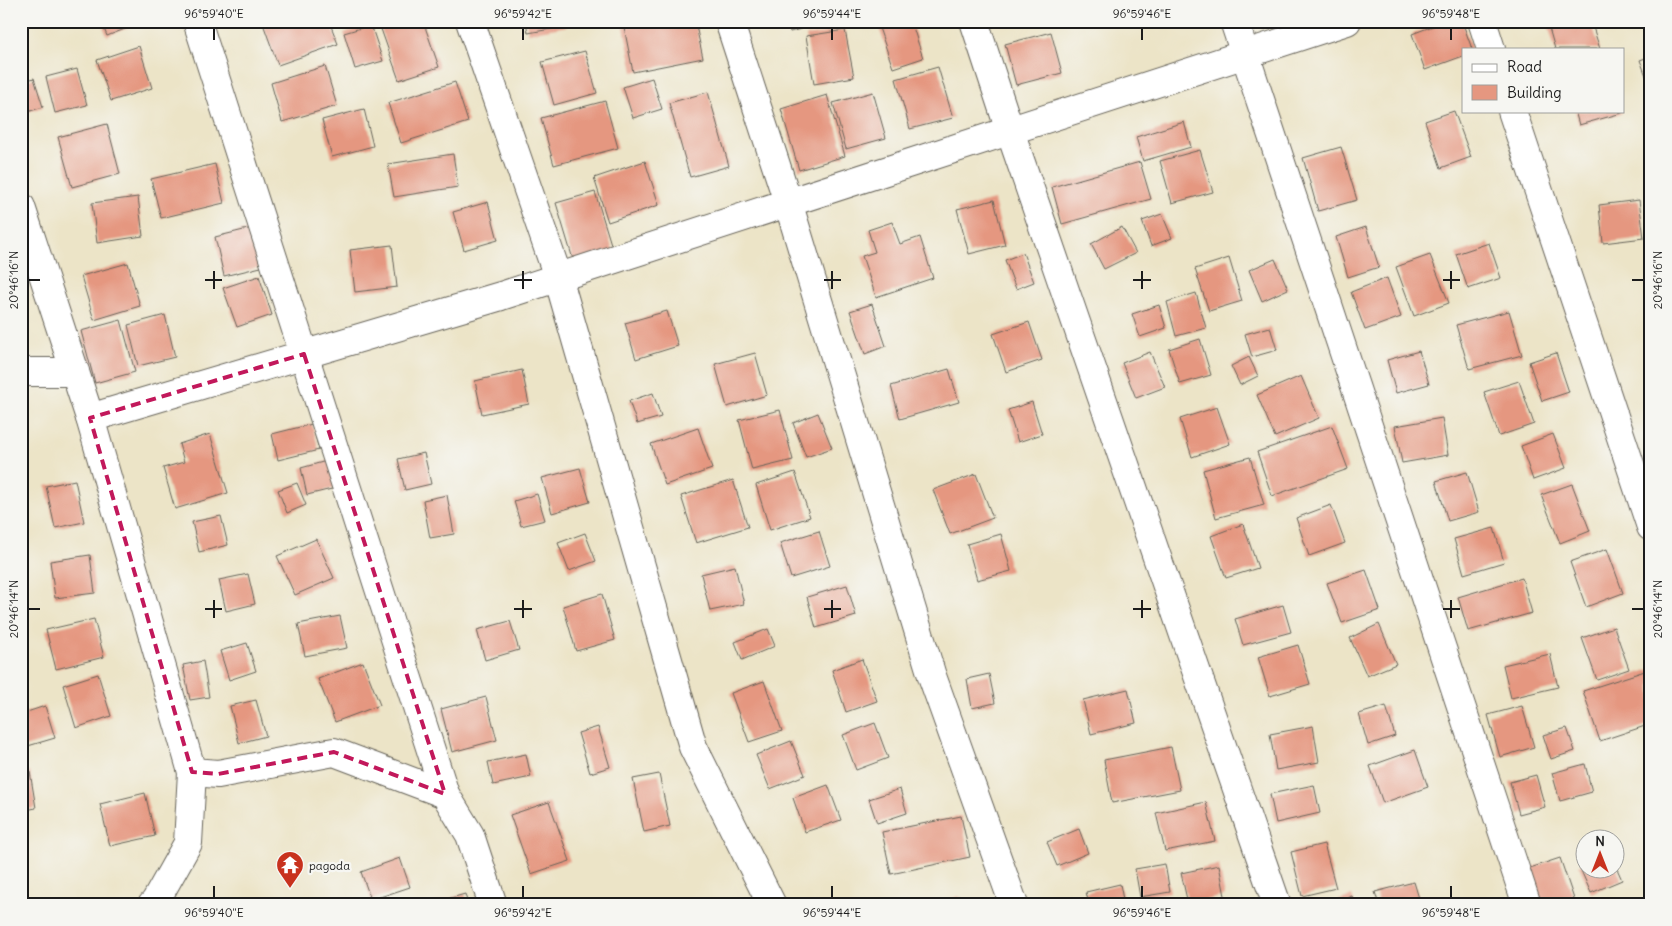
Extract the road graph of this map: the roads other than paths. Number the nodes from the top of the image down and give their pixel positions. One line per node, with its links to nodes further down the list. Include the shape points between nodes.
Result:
1 (197, 21): 15 (street)
2 (470, 21): 14 (street)
3 (729, 21): 12 (street)
4 (974, 21): 11 (street)
5 (1234, 21): 9 (street)
6 (1347, 21): 9 (street)
7 (1482, 21): 8 (street)
8 (1491, 48)
9 (1245, 54): 11 (street); 27 (street)
10 (1512, 112): 19 (street)
11 (1010, 131): 12 (street); 26 (street)
12 (788, 202): 14 (street); 25 (street, via 932,676)
13 (21, 207): 17 (street)
14 (558, 278): 15 (street); 24 (street, via 693,747)
15 (304, 354): 18 (street); 21 (street)
16 (21, 372): 17 (street)
17 (75, 372): 18 (street)
18 (90, 418): 20 (street)
19 (1651, 527)
20 (192, 772): 21 (street, via 218,774 334,752); 22 (street, via 188,843)
21 (445, 794): 23 (street, via 470,835)
22 (152, 905)
23 (494, 905)
24 (772, 905)
25 (1014, 905)
26 (1276, 905)
27 (1527, 905)

